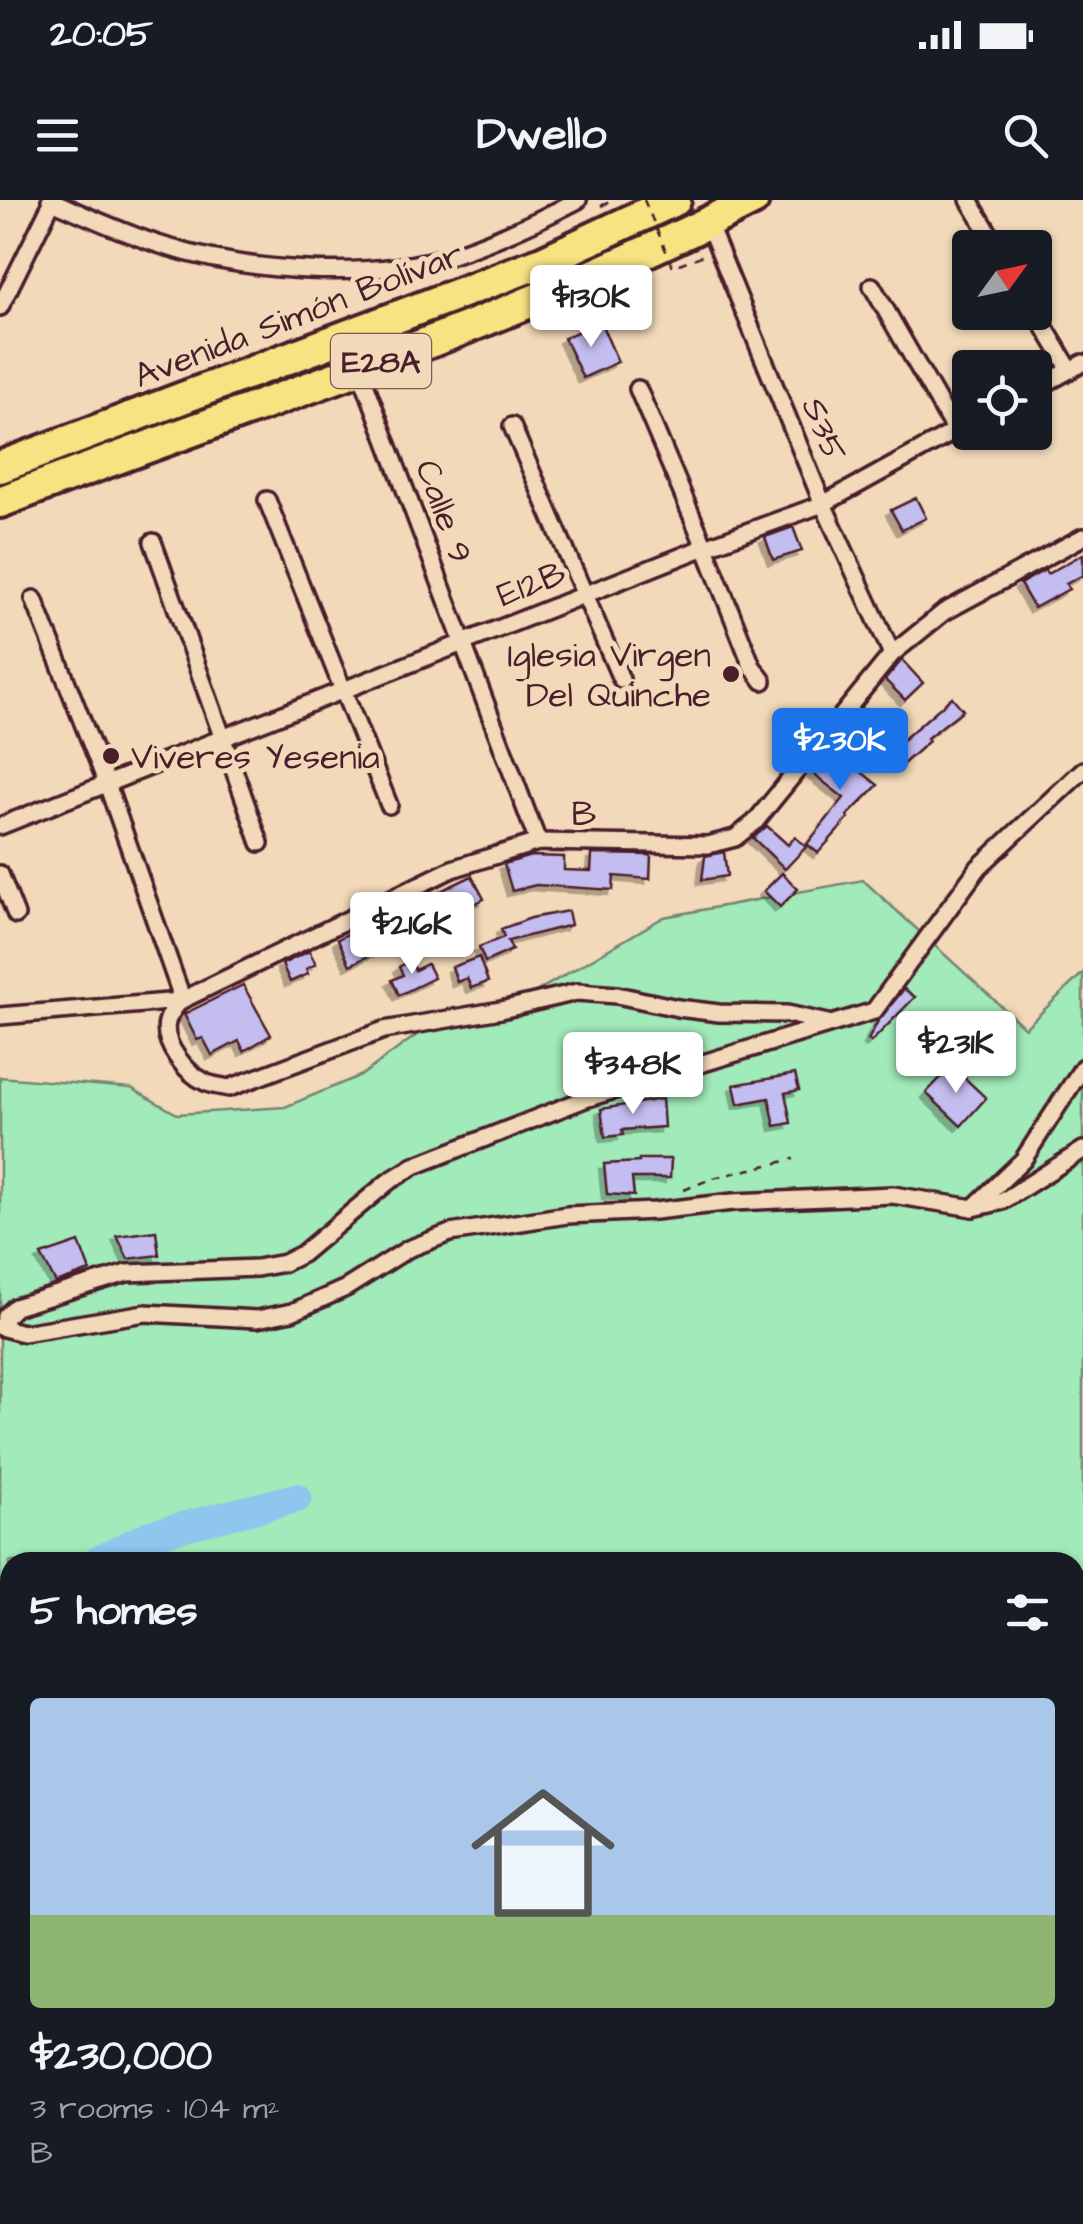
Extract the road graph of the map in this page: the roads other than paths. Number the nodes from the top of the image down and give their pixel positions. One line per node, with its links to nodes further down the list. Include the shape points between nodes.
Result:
1 (52, 200): 2 (street, via 165,246 274,269 370,271 450,256); 9 (street)
2 (578, 200)
3 (675, 200): 18 (highway, Avenida Simón Bolívar / E28A, via 542,262)
4 (753, 200): 6 (highway, Avenida Simón Bolívar / E28A)
5 (970, 200): 7 (street)
6 (708, 223): 12 (highway, Avenida Simón Bolívar / E28A); 21 (street, S35)
7 (988, 230)
8 (872, 286): 15 (street)
9 (0, 307)
10 (1049, 330): 11 (street)
11 (1076, 366): 13 (street)
12 (360, 370): 20 (highway, Avenida Simón Bolívar / E28A); 27 (street, Calle 9)
13 (1052, 379)
14 (638, 389): 24 (street)
15 (952, 411)
16 (512, 426): 25 (street)
17 (952, 433): 21 (street, E12B)
18 (0, 467)
19 (266, 500): 31 (street)
20 (0, 502)
21 (823, 504): 24 (street, E12B); 28 (street, S35)
22 (1083, 538): 28 (street, B, via 944,612)
23 (153, 542): 32 (street)
24 (705, 546): 25 (street, E12B); 30 (street)
25 (584, 594): 27 (street, E12B); 29 (street)
26 (34, 599): 34 (street)
27 (462, 642): 31 (street, E12B); 37 (street, Calle 9)
28 (892, 654): 37 (street, B, via 735,838 708,845)
29 (620, 679)
30 (763, 681)
31 (343, 690): 32 (street, E12B); 35 (street)
32 (221, 736): 34 (street, E12B); 38 (street)
33 (1083, 770): 43 (street, via 979,867 874,1011)
34 (106, 784): 36 (street, E12B); 41 (street)
35 (389, 805)
36 (0, 826)
37 (538, 842): 41 (street, B, via 440,875)
38 (260, 843)
39 (0, 874): 40 (street)
40 (16, 915)
41 (180, 1001): 42 (street, B); 43 (street, via 168,1018 171,1046 205,1082 230,1088 384,1030 577,992)
42 (0, 1016)
43 (828, 1023): 47 (street, via 586,1099 414,1166 284,1263 127,1273 15,1307)
44 (1083, 1068): 46 (street, via 1022,1160)
45 (1083, 1150): 46 (street, via 1003,1201)
46 (973, 1208): 47 (street, via 893,1195 566,1215 450,1233 408,1249 346,1288 257,1319 145,1313 23,1333)
47 (2, 1326)

